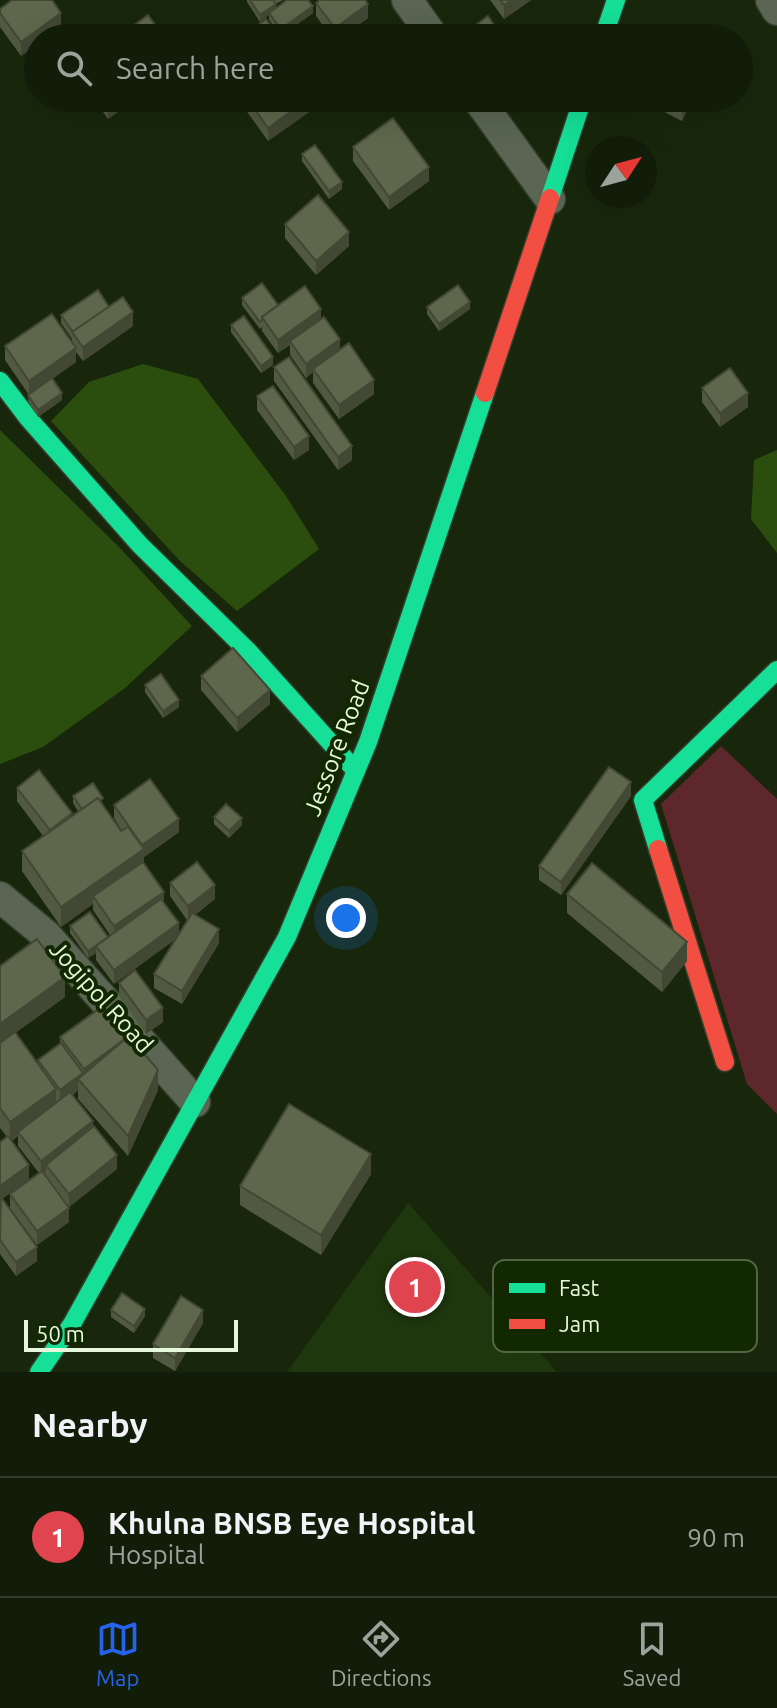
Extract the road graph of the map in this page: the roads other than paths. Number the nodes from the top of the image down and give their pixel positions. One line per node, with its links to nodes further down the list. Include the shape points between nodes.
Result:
1 (407, 0): 5 (street)
2 (616, 0): 6 (main road)
3 (771, 0): 4 (street)
4 (777, 10)
5 (424, 24)
6 (608, 24)
7 (487, 112): 9 (street)
8 (578, 112): 9 (main road, Jessore Road)
9 (550, 199): 12 (main road, Jessore Road)
10 (0, 381): 12 (main road, via 140,545 249,652)
11 (777, 670): 14 (main road, via 643,800)
12 (356, 771): 15 (main road, Jessore Road, via 287,937)
13 (0, 897): 15 (street, Jogipol Road, via 46,935)
14 (725, 1062)
15 (195, 1102): 16 (main road, Jessore Road, via 72,1324)
16 (39, 1372)

